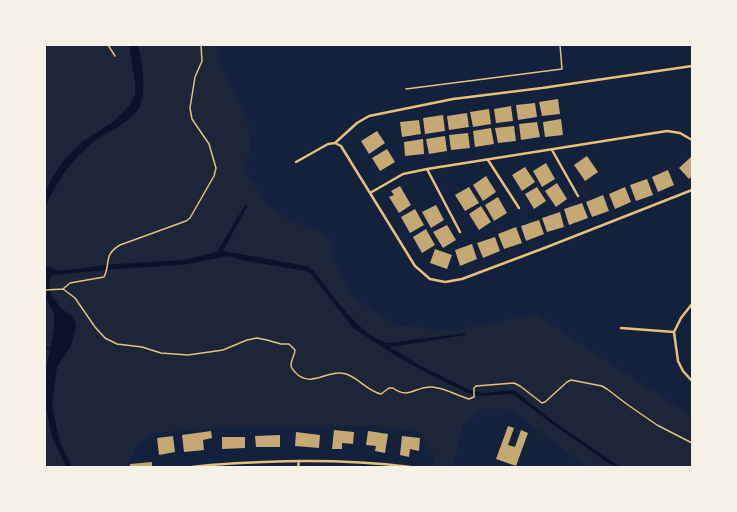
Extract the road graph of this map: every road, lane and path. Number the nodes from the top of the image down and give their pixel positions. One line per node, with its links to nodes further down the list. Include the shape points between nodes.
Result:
1 (108, 45): 4 (lane)
2 (201, 45): 18 (lane, via 202,61 195,76 190,108 192,120 209,144 216,168 214,176 186,221 120,245 111,252 105,275 101,278 70,283)
3 (560, 45): 6 (lane, via 562,69)
4 (115, 56)
5 (692, 66): 8 (street, via 453,99 369,116)
6 (406, 89)
7 (692, 140): 9 (street, via 680,133 667,131)
8 (335, 143): 11 (street, via 328,144); 14 (street, via 341,146)
9 (552, 150): 10 (street); 15 (street)
10 (488, 160): 12 (street); 16 (street)
11 (296, 162)
12 (427, 169): 14 (street, via 403,174); 17 (street)
13 (692, 190): 14 (street, via 462,279 445,282 430,279 415,266)
14 (370, 193)
15 (578, 196)
16 (519, 208)
17 (460, 232)
18 (63, 288): 19 (lane); 24 (lane, via 75,298 105,338 117,344 142,347 161,353 188,355 223,350 252,339 290,344 295,350 292,369 304,379 341,373 354,377 367,388 381,394 389,388 407,394 432,387 469,399 474,397 474,388 480,385 514,384 542,403 571,380 602,386 657,424)
19 (45, 290)
20 (692, 304): 22 (street)
21 (621, 328): 22 (street)
22 (674, 332): 23 (street, via 678,362)
23 (692, 381)
24 (692, 443)
25 (299, 461): 26 (street); 27 (street); 29 (street)
26 (383, 465): 30 (street)
27 (214, 466): 28 (street)
28 (192, 467)
29 (298, 467)
30 (410, 467)

